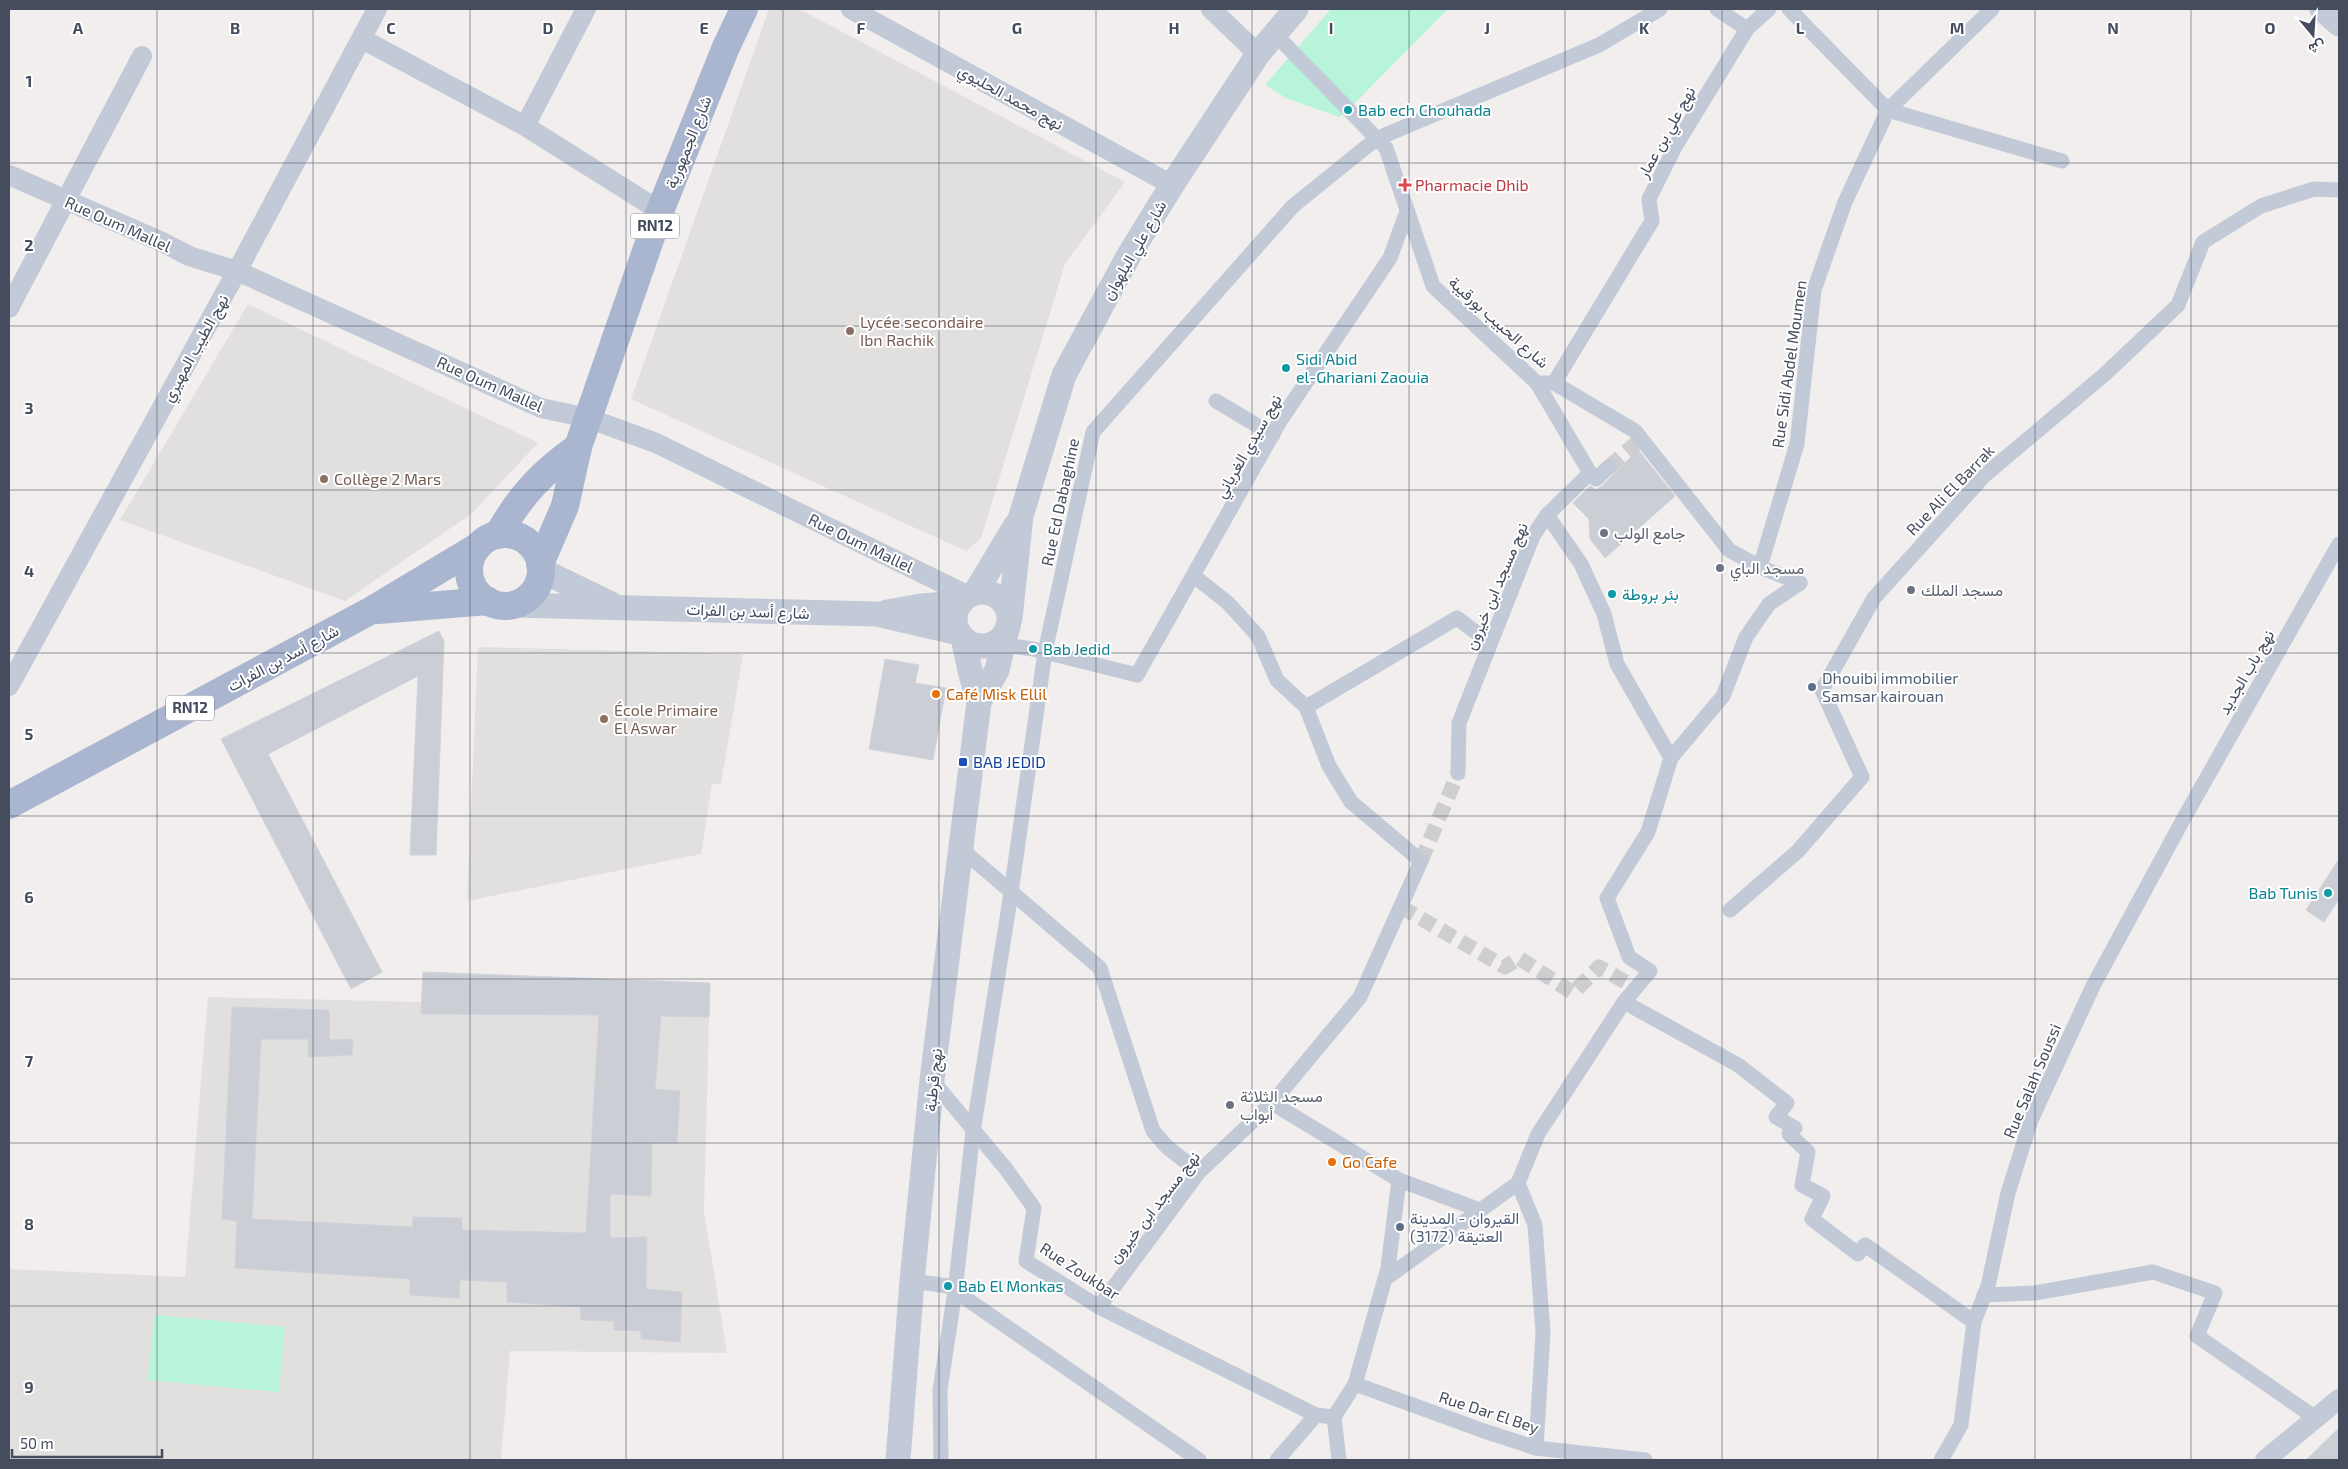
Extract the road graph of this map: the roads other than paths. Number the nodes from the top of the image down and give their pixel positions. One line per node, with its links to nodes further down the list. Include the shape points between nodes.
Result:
1 (377, 9): 16 (street, نهج الطيب المهيري)
2 (586, 9): 20 (street)
3 (744, 9): 27 (main road, شارع الجمهورية / RN12)
4 (851, 9): 24 (street, نهج محمد الحليوي)
5 (1211, 9): 17 (street)
6 (1296, 9): 15 (street, شارع علي البلهوان)
7 (1660, 9): 21 (street, Rue Ed Dabaghine, via 1599,45)
8 (1717, 9): 14 (street)
9 (1769, 9): 14 (street, نهج علي بن عمار)
10 (1789, 9): 19 (street)
11 (1992, 9): 19 (street, Rue Sidi Abdel Moumen)
12 (2322, 9): 13 (street)
13 (2339, 24)
14 (1747, 29): 31 (street, نهج علي بن عمار, via 1676,145 1649,199 1652,221)
15 (1274, 33): 17 (street, شارع علي البلهوان); 21 (street, شارع الحبيب بورقيبة)
16 (362, 39): 20 (street); 29 (street, نهج الطيب المهيري)
17 (1258, 54): 24 (street, شارع علي البلهوان)
18 (142, 56): 26 (street)
19 (1888, 110): 22 (street); 44 (street, Rue Sidi Abdel Moumen, via 1845,202 1814,290 1797,444)
20 (525, 126): 27 (street)
21 (1376, 140): 28 (street, شارع الحبيب بورقيبة, via 1386,148); 54 (street, Rue Ed Dabaghine, via 1293,206 1093,432)
22 (2062, 161)
23 (9, 175): 26 (street, Rue Oum Mallel)
24 (1172, 185): 40 (street, شارع علي البلهوان, via 1129,255 1064,375)
25 (2339, 190): 64 (street, Rue Ali El Barrak, via 2314,189 2261,206 2203,242 2178,305 2104,375 1986,475 1874,598 1822,690 1862,777 1798,851)
26 (66, 201): 29 (street, Rue Oum Mallel, via 190,256); 30 (street)
27 (660, 211): 34 (main road, شارع الجمهورية / RN12)
28 (1407, 211): 32 (street, شارع الحبيب بورقيبة, via 1434,286); 35 (street, نهج سيدي الغرياني, via 1390,258)
29 (237, 271): 34 (street, Rue Oum Mallel, via 542,408); 55 (street, نهج الطيب المهيري)
30 (9, 308)
31 (1554, 383): 32 (street, شارع الحبيب بورقيبة); 44 (street, شارع الحبيب بورقيبة, via 1635,432 1729,550)
32 (1537, 384): 38 (street)
33 (1216, 401): 35 (street)
34 (588, 418): 36 (main road, شارع الجمهورية / RN12); 46 (street, Rue Oum Mallel, via 656,443)
35 (1273, 435): 45 (street, نهج سيدي الغرياني)
36 (578, 447): 41 (main road, via 528,490); 43 (main road, شارع الجمهورية, via 565,506)
37 (1609, 467): 38 (street, via 1596,479)
38 (1590, 473): 39 (street, نهج مسجد ابن خيرون)
39 (1547, 515): 53 (street, نهج مسجد ابن خيرون, via 1533,536); 58 (street, via 1580,564 1604,614 1617,664)
40 (1021, 516): 46 (street); 51 (street)
41 (487, 541): 43 (main road, via 510,534 520,537 537,553); 47 (main road, via 470,561 470,577 474,587); 49 (main road, شارع أسد بن الفرات)
42 (2339, 544): 61 (street, نهج باب الجديد)
43 (541, 567): 47 (main road, via 536,588 529,596); 48 (street)
44 (1760, 567): 58 (street, شارع الحبيب بورقيبة, via 1800,583 1769,604 1746,637 1724,696)
45 (1194, 576): 54 (street, نهج سيدي الغرياني, via 1137,675); 57 (street, via 1228,603 1258,636 1277,680)
46 (968, 597): 50 (street); 51 (street, via 985,592 1002,600 1007,608); 52 (street, via 956,612)
47 (500, 603): 48 (street, شارع أسد بن الفرات); 49 (main road)
48 (618, 607): 50 (street, شارع أسد بن الفرات)
49 (372, 610): 60 (main road, شارع أسد بن الفرات / RN12)
50 (877, 614): 52 (street)
51 (1007, 631): 52 (street, via 993,644 982,646); 54 (street); 56 (street, via 997,670)
52 (961, 636): 56 (street)
53 (1490, 644): 57 (street, via 1457,618); 59 (street, نهج مسجد ابن خيرون, via 1459,723)
54 (1045, 652): 63 (street, Rue Ed Dabaghine)
55 (9, 686)
56 (980, 702): 62 (street, نهج قرطبة)
57 (1306, 707): 67 (street, نهج مسجد ابن خيرون, via 1329,766 1352,802 1421,861 1360,997)
58 (1671, 758): 65 (street, via 1648,832 1607,898 1629,957 1650,971)
59 (1458, 773)
60 (9, 806)
61 (2184, 818): 76 (street, Rue Salah Soussi, via 2093,986 2031,1120 2008,1193)
62 (960, 848): 63 (street); 66 (street, نهج قرطبة)
63 (1011, 893): 68 (street, Rue Ed Dabaghine); 69 (street, via 1100,968 1153,1131 1167,1147)
64 (1730, 910)
65 (1624, 1002): 71 (street, via 1538,1134); 78 (street, via 1738,1064 1787,1103 1776,1117 1795,1128 1789,1134 1808,1152 1802,1185 1823,1196 1812,1219 1858,1254 1865,1245)
66 (932, 1080): 68 (street, Rue Zoukbar); 74 (street, نهج قرطبة)
67 (1272, 1103): 69 (street, نهج مسجد ابن خيرون); 70 (street)
68 (973, 1132): 75 (street, Rue Ed Dabaghine); 77 (street, Rue Zoukbar, via 1006,1169 1034,1208 1026,1261)
69 (1199, 1172): 77 (street, نهج مسجد ابن خيرون)
70 (1398, 1180): 72 (street); 73 (street)
71 (1518, 1183): 72 (street); 84 (street, via 1535,1225 1543,1333)
72 (1480, 1210): 73 (street)
73 (1385, 1279): 79 (street)
74 (912, 1281): 75 (street, via 948,1286); 86 (street, نهج قرطبة)
75 (955, 1291): 87 (street, Rue Ed Dabaghine, via 940,1390); 88 (street)
76 (1984, 1295): 78 (street, Rue Salah Soussi); 83 (street, via 2035,1294 2153,1272 2215,1293 2197,1336)
77 (1099, 1308): 81 (street, Rue Zoukbar)
78 (1974, 1322): 92 (street, Rue Salah Soussi, via 1961,1425)
79 (1355, 1384): 82 (street); 84 (street, Rue Dar El Bey)
80 (2339, 1400): 83 (street)
81 (1316, 1415): 82 (street, Rue Zoukbar); 89 (street)
82 (1334, 1417): 90 (street)
83 (2317, 1420): 93 (street)
84 (1536, 1448): 85 (street, Rue Dar El Bey)
85 (1555, 1455): 91 (street, Rue Dar El Bey)
86 (898, 1460)
87 (941, 1460)
88 (1199, 1460)
89 (1278, 1460)
90 (1339, 1460)
91 (1645, 1460)
92 (1941, 1460)
93 (2265, 1460)

